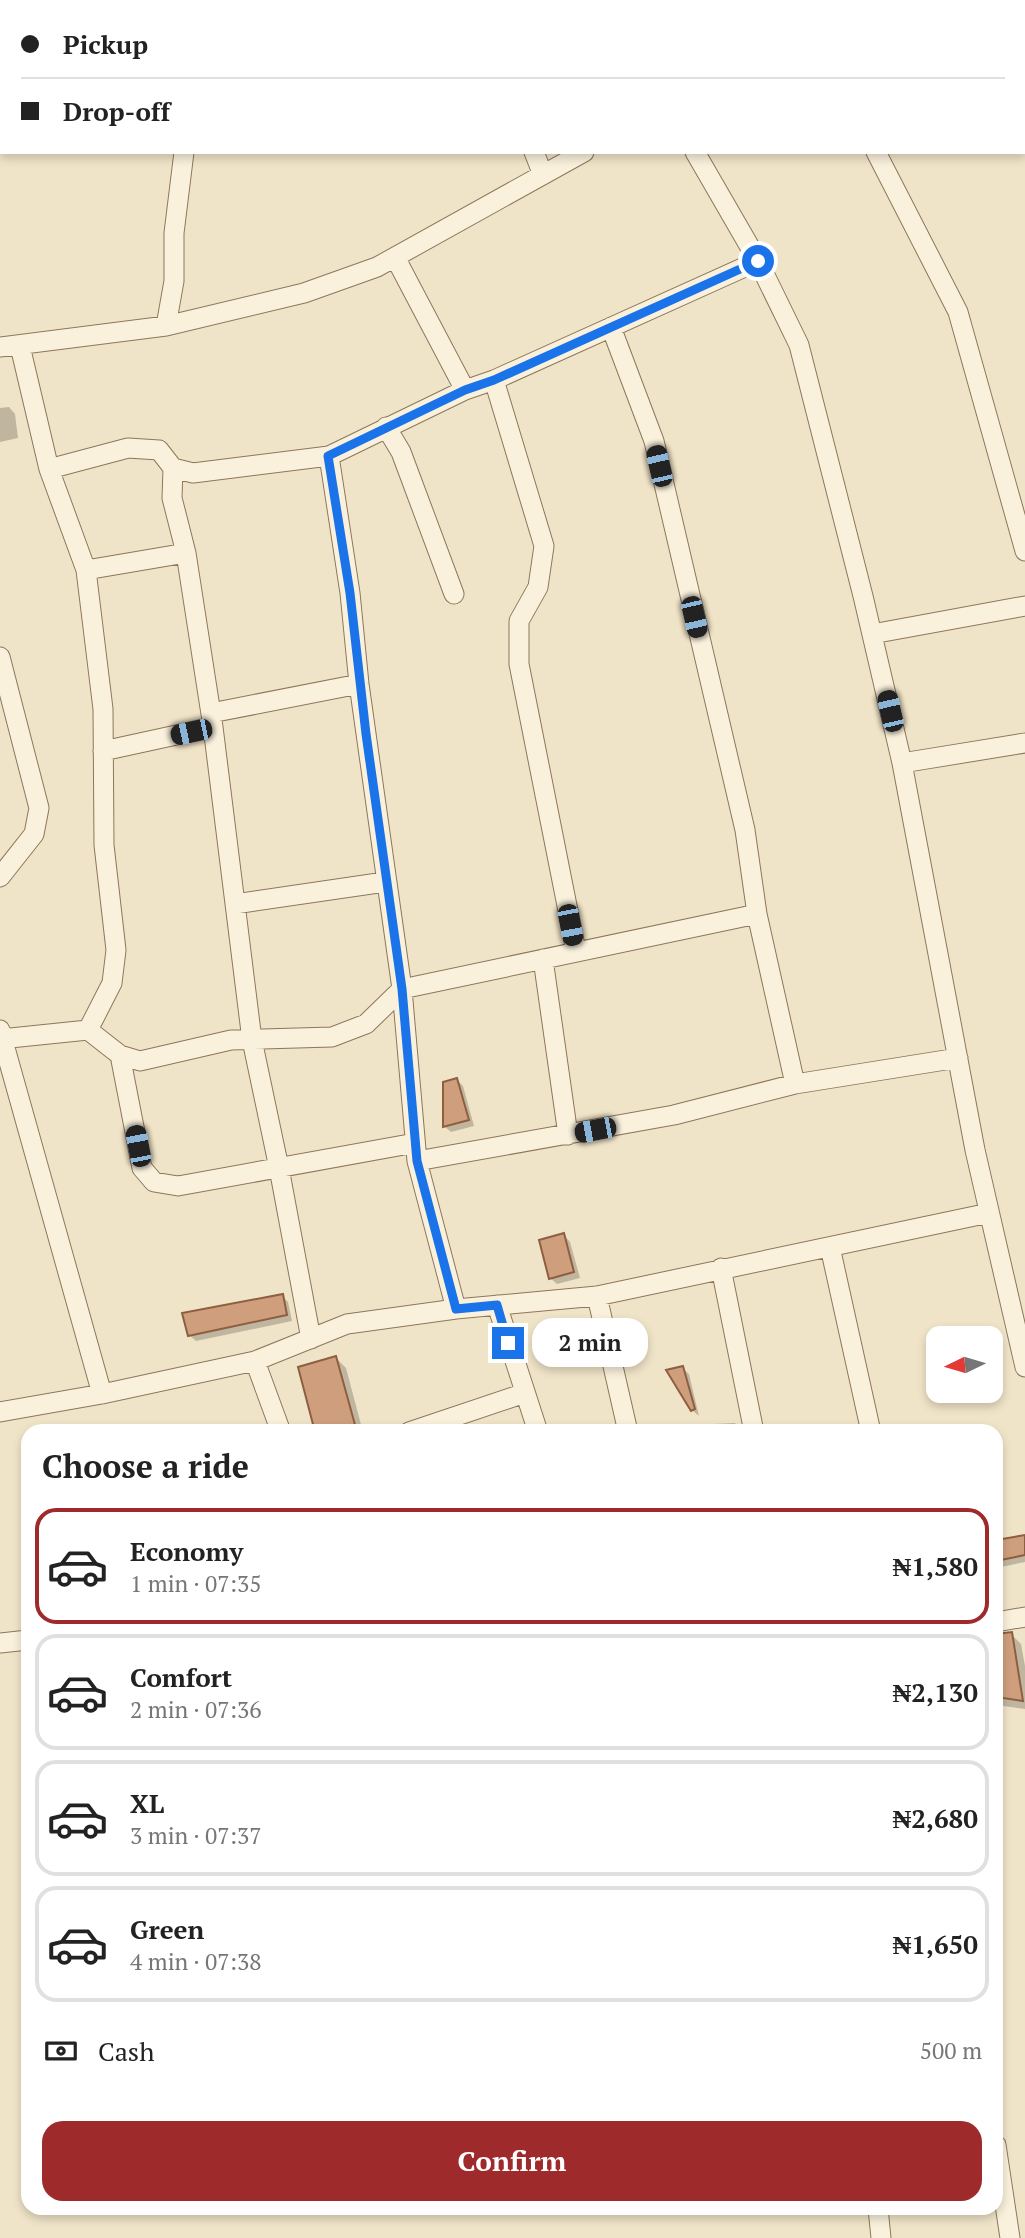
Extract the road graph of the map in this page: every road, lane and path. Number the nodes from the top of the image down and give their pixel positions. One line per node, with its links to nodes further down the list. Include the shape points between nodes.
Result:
1 (184, 154): 9 (street)
2 (535, 154): 6 (street)
3 (580, 154): 6 (street)
4 (696, 154): 8 (street)
5 (877, 154): 18 (street, via 958,312)
6 (543, 175): 7 (street)
7 (395, 257): 9 (street, via 304,293); 13 (street)
8 (758, 261): 10 (street); 23 (street, via 799,345)
9 (166, 326): 11 (street)
10 (611, 327): 12 (street); 33 (street, via 654,441 745,830)
11 (10, 346): 17 (street)
12 (494, 380): 13 (street); 34 (street, via 544,546 538,587 519,621 519,664)
13 (465, 390): 14 (street)
14 (386, 427): 15 (street); 21 (street, via 401,452)
15 (328, 456): 16 (street, via 193,473); 25 (street)
16 (173, 468): 17 (street, via 159,450 128,449); 19 (street, via 172,498)
17 (49, 469): 20 (street)
18 (1025, 551)
19 (186, 554): 20 (street); 26 (street)
20 (86, 570): 28 (street, via 103,709)
21 (454, 594)
22 (1025, 606): 23 (street)
23 (872, 634): 29 (street)
24 (0, 657): 30 (street, via 38,808 34,834)
25 (359, 684): 26 (street); 31 (street)
26 (212, 720): 28 (street); 32 (street)
27 (1025, 743): 29 (street)
28 (103, 751): 37 (street, via 104,845 116,950 111,983)
29 (902, 763): 41 (street)
30 (0, 877)
31 (385, 882): 32 (street); 36 (street)
32 (235, 904): 39 (street)
33 (757, 914): 34 (street); 42 (street)
34 (576, 951): 35 (street)
35 (544, 958): 36 (street); 43 (street)
36 (402, 989): 39 (street, via 366,1024 332,1037); 44 (street)
37 (88, 1030): 38 (street); 40 (street)
38 (0, 1036): 57 (street)
39 (252, 1040): 40 (street, via 231,1040 140,1061); 45 (street)
40 (120, 1055): 45 (street, via 142,1168 154,1182 178,1186)
41 (958, 1058): 42 (street); 46 (street)
42 (795, 1084): 43 (street, via 674,1115)
43 (568, 1135): 44 (street)
44 (416, 1152): 45 (street); 51 (street)
45 (279, 1168): 53 (street)
46 (989, 1213): 47 (street); 52 (street)
47 (830, 1247): 48 (street); 64 (street)
48 (721, 1268): 49 (street); 63 (street)
49 (597, 1296): 50 (street); 62 (street)
50 (497, 1305): 51 (street); 56 (street)
51 (456, 1309): 53 (street, via 346,1324)
52 (1021, 1333): 55 (street)
53 (311, 1339): 54 (street)
54 (255, 1361): 57 (street); 59 (street)
55 (1025, 1367)
56 (525, 1393): 60 (street); 61 (street)
57 (102, 1394): 58 (street)
58 (0, 1412)
59 (278, 1424)
60 (433, 1424)
61 (535, 1424)
62 (626, 1424)
63 (752, 1424)
64 (869, 1424)
65 (1025, 1617): 66 (street)
66 (1003, 1621)
67 (21, 1641): 68 (street)
68 (0, 1643)
69 (1003, 2192): 72 (street)
70 (879, 2215): 71 (street)
71 (881, 2238)
72 (1010, 2238)

